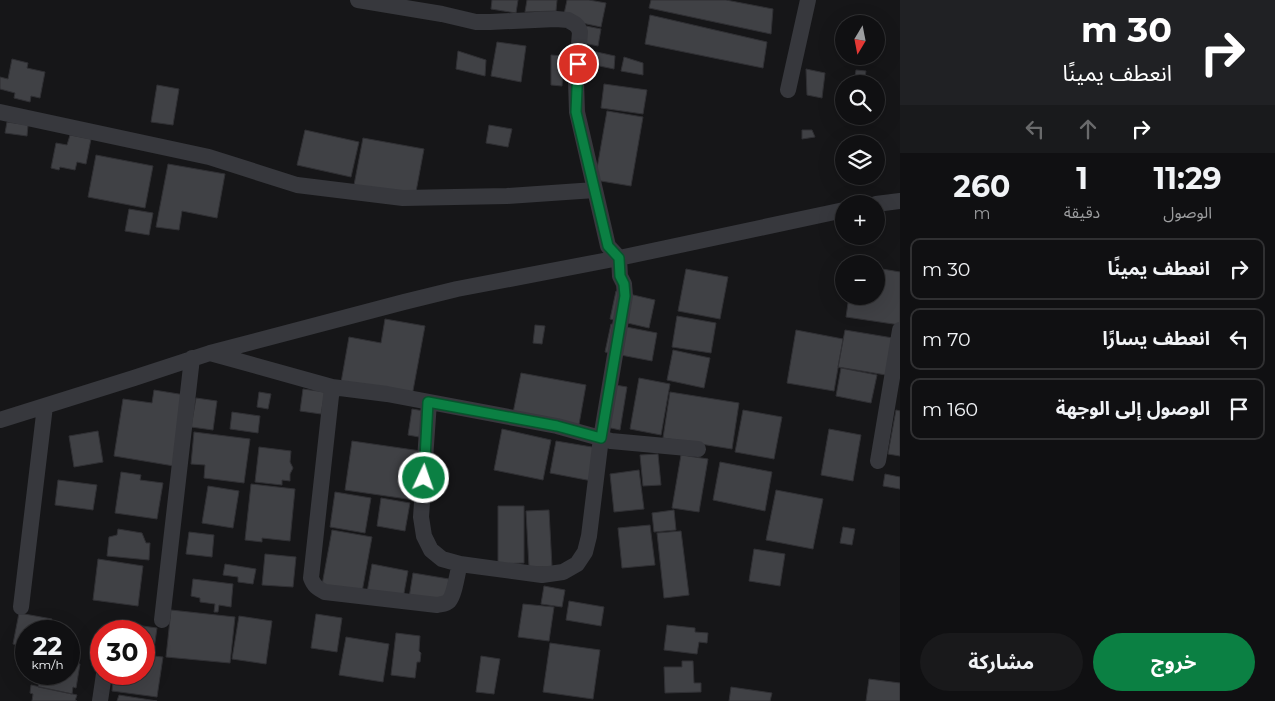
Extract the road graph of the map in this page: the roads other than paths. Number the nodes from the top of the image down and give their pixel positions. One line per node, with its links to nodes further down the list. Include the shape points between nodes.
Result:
1 (358, 0): 5 (street, via 476,22 556,19 575,24 580,32 576,112)
2 (808, 0): 3 (street)
3 (788, 90)
4 (0, 112): 5 (street, via 209,158 297,185 403,198)
5 (595, 190): 9 (street, via 608,246)
6 (900, 201): 7 (street)
7 (885, 203)
8 (835, 212): 9 (street)
9 (619, 258): 11 (street, via 457,289); 17 (street, via 625,296)
10 (900, 330): 19 (street)
11 (210, 353): 12 (street); 13 (street)
12 (192, 358): 15 (street); 22 (street)
13 (332, 387): 14 (street); 20 (street, via 311,578 313,584 325,592 437,605 444,604 453,593)
14 (428, 402): 17 (street, via 557,426); 20 (street, via 422,516 424,536 431,550 442,559)
15 (45, 406): 16 (street); 21 (street)
16 (0, 420)
17 (601, 438): 18 (street); 20 (street, via 589,536 585,552 577,564 563,572 542,575)
18 (698, 449)
19 (878, 461)
20 (460, 564)
21 (21, 607)
22 (162, 620)
23 (102, 685): 24 (street)
24 (100, 701)

